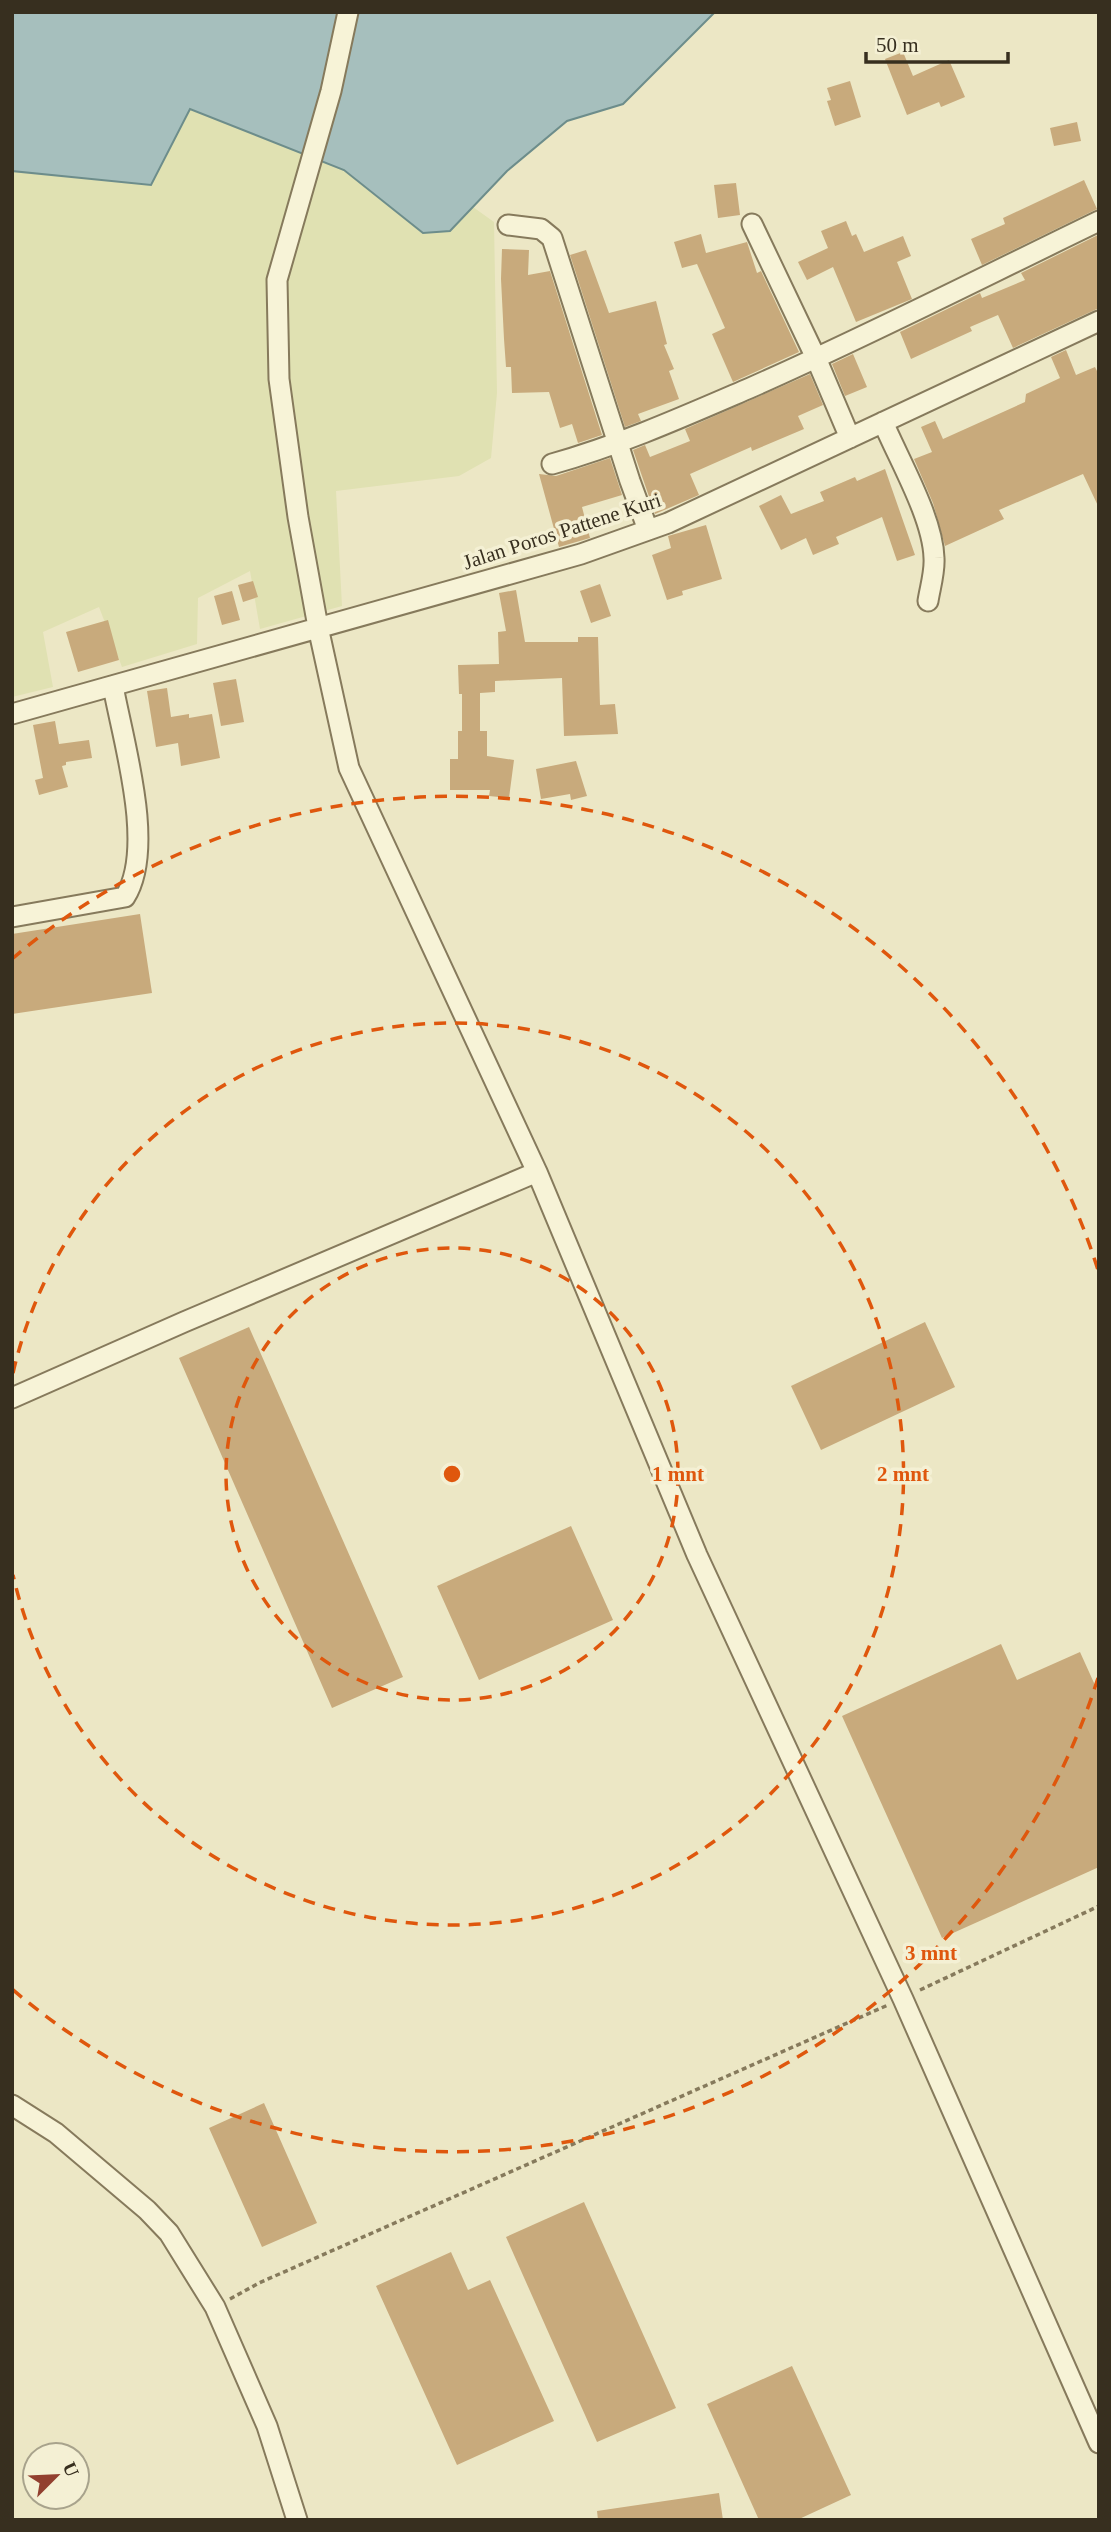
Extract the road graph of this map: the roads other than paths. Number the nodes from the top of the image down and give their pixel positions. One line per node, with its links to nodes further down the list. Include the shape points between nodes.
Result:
1 (348, 12): 13 (street, via 331,91 277,280 279,379)
2 (1099, 221): 6 (street)
3 (752, 224): 6 (street)
4 (508, 225): 9 (street, via 541,229 552,238)
5 (1099, 321): 7 (street, Jalan Poros Pattene Kuri)
6 (816, 358): 8 (street); 9 (street)
7 (883, 422): 8 (street, Jalan Poros Pattene Kuri); 12 (street, via 932,543 935,559)
8 (850, 438): 11 (street, Jalan Poros Pattene Kuri)
9 (618, 442): 10 (street); 11 (street)
10 (552, 464)
11 (648, 530): 13 (street, Jalan Poros Pattene Kuri, via 581,554)
12 (928, 601)
13 (318, 627): 14 (street, Jalan Poros Pattene Kuri); 17 (street, via 349,768)
14 (113, 686): 15 (street, Jalan Poros Pattene Kuri); 16 (street, via 137,811 139,841 130,889 125,897)
15 (12, 714)
16 (12, 917)
17 (537, 1172): 18 (street); 20 (street, via 697,1555 903,1999)
18 (12, 1398)
19 (12, 2105): 21 (street, via 56,2133 169,2233 215,2307 267,2427)
20 (1099, 2442)
21 (297, 2520)

